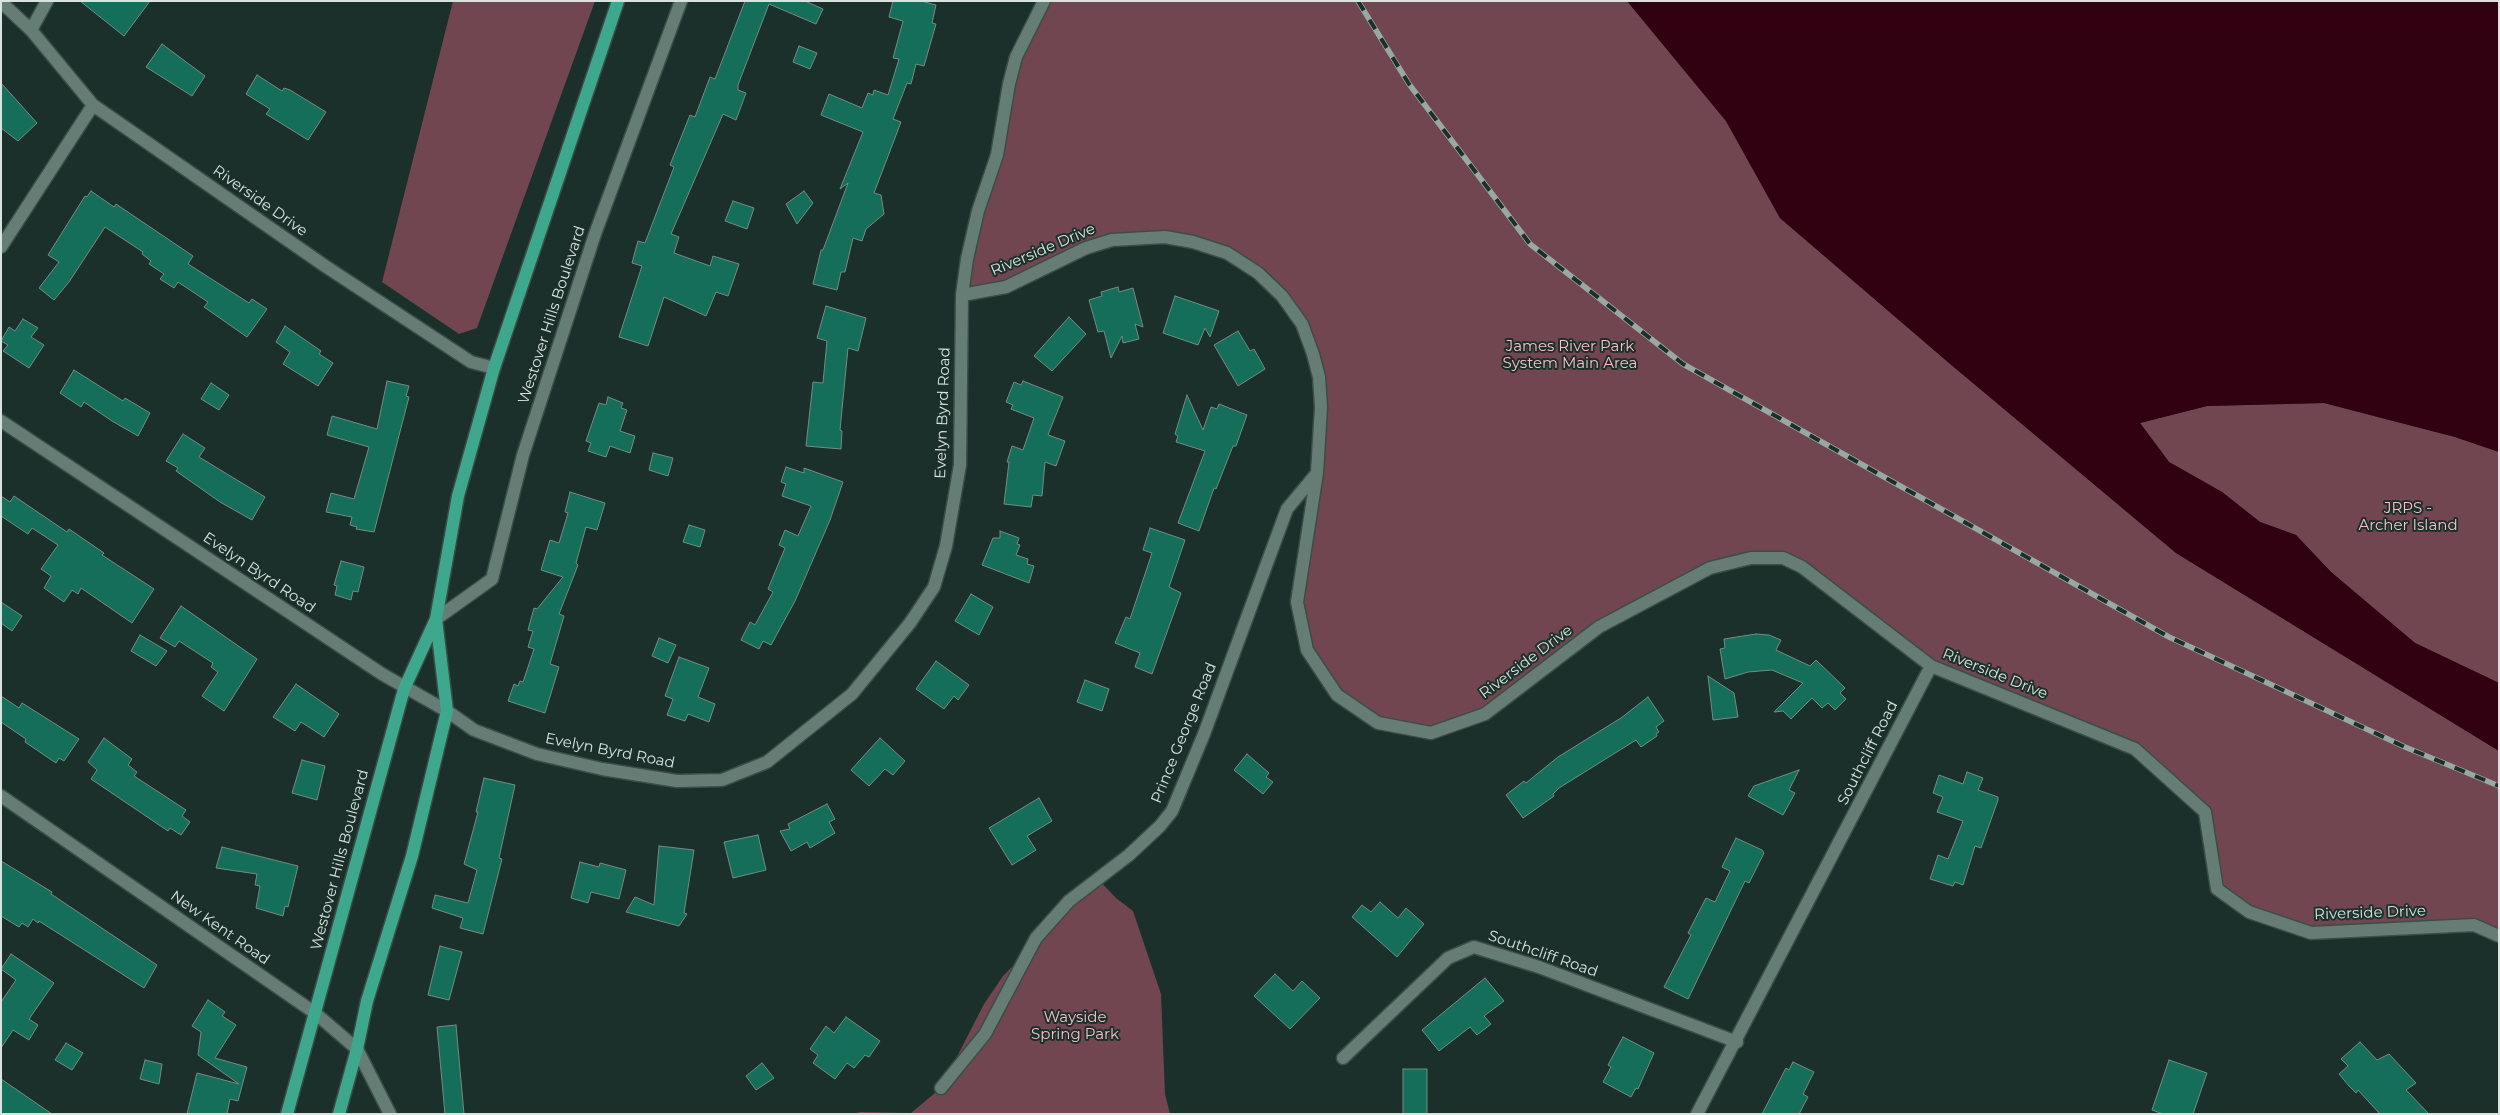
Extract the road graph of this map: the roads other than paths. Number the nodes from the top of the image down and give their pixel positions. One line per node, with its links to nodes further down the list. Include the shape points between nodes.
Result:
1 (47, 1): 6 (street)
2 (618, 1): 10 (main road, Westover Hills Boulevard)
3 (681, 1): 13 (street, Westover Hills Boulevard, via 592,243 523,455 492,579)
4 (1044, 1): 9 (street, Riverside Drive, via 1016,57 1008,84 997,155 972,234)
5 (1, 2): 6 (street, Riverside Drive)
6 (32, 30): 7 (street, Riverside Drive)
7 (93, 105): 8 (street); 10 (street, Riverside Drive, via 470,362)
8 (1, 247)
9 (962, 295): 12 (street, Riverside Drive, via 1006,287 1086,248 1112,240 1165,237 1227,253 1258,273 1282,296 1302,324 1318,377 1320,433); 16 (street, Evelyn Byrd Road, via 960,465 946,546 934,587 852,694 767,762 722,780 677,781 537,754 474,730)
10 (494, 368): 13 (main road, Westover Hills Boulevard, via 458,496)
11 (1, 421): 15 (street, Evelyn Byrd Road)
12 (1317, 474): 14 (street, Riverside Drive, via 1297,602 1306,650 1337,695 1378,723 1432,733 1485,714 1599,626 1710,568 1751,558 1784,558 1802,567); 23 (street, Prince George Road, via 1287,509 1204,734 1172,811 1129,855 1069,901 1036,938 985,1034)
13 (436, 619): 15 (main road, Westover Hills Boulevard); 16 (main road, Westover Hills Boulevard)
14 (1931, 666): 18 (street, Riverside Drive, via 2135,749 2205,812 2217,889 2250,912 2311,933 2474,925); 20 (street, Southcliff Road)
15 (404, 689): 16 (street, Evelyn Byrd Road); 19 (main road, Westover Hills Boulevard)
16 (447, 712): 21 (main road, Westover Hills Boulevard, via 412,856 367,1002)
17 (1, 796): 19 (street, New Kent Road)
18 (2499, 936)
19 (314, 1013): 21 (street, New Kent Road); 24 (main road, Westover Hills Boulevard)
20 (1737, 1042): 22 (street, Southcliff Road, via 1539,967 1474,947 1448,958); 27 (street, Southcliff Road)
21 (357, 1049): 25 (main road, Westover Hills Boulevard); 26 (street, New Kent Road)
22 (1342, 1058)
23 (941, 1088)
24 (287, 1114)
25 (339, 1114)
26 (390, 1114)
27 (1697, 1114)

